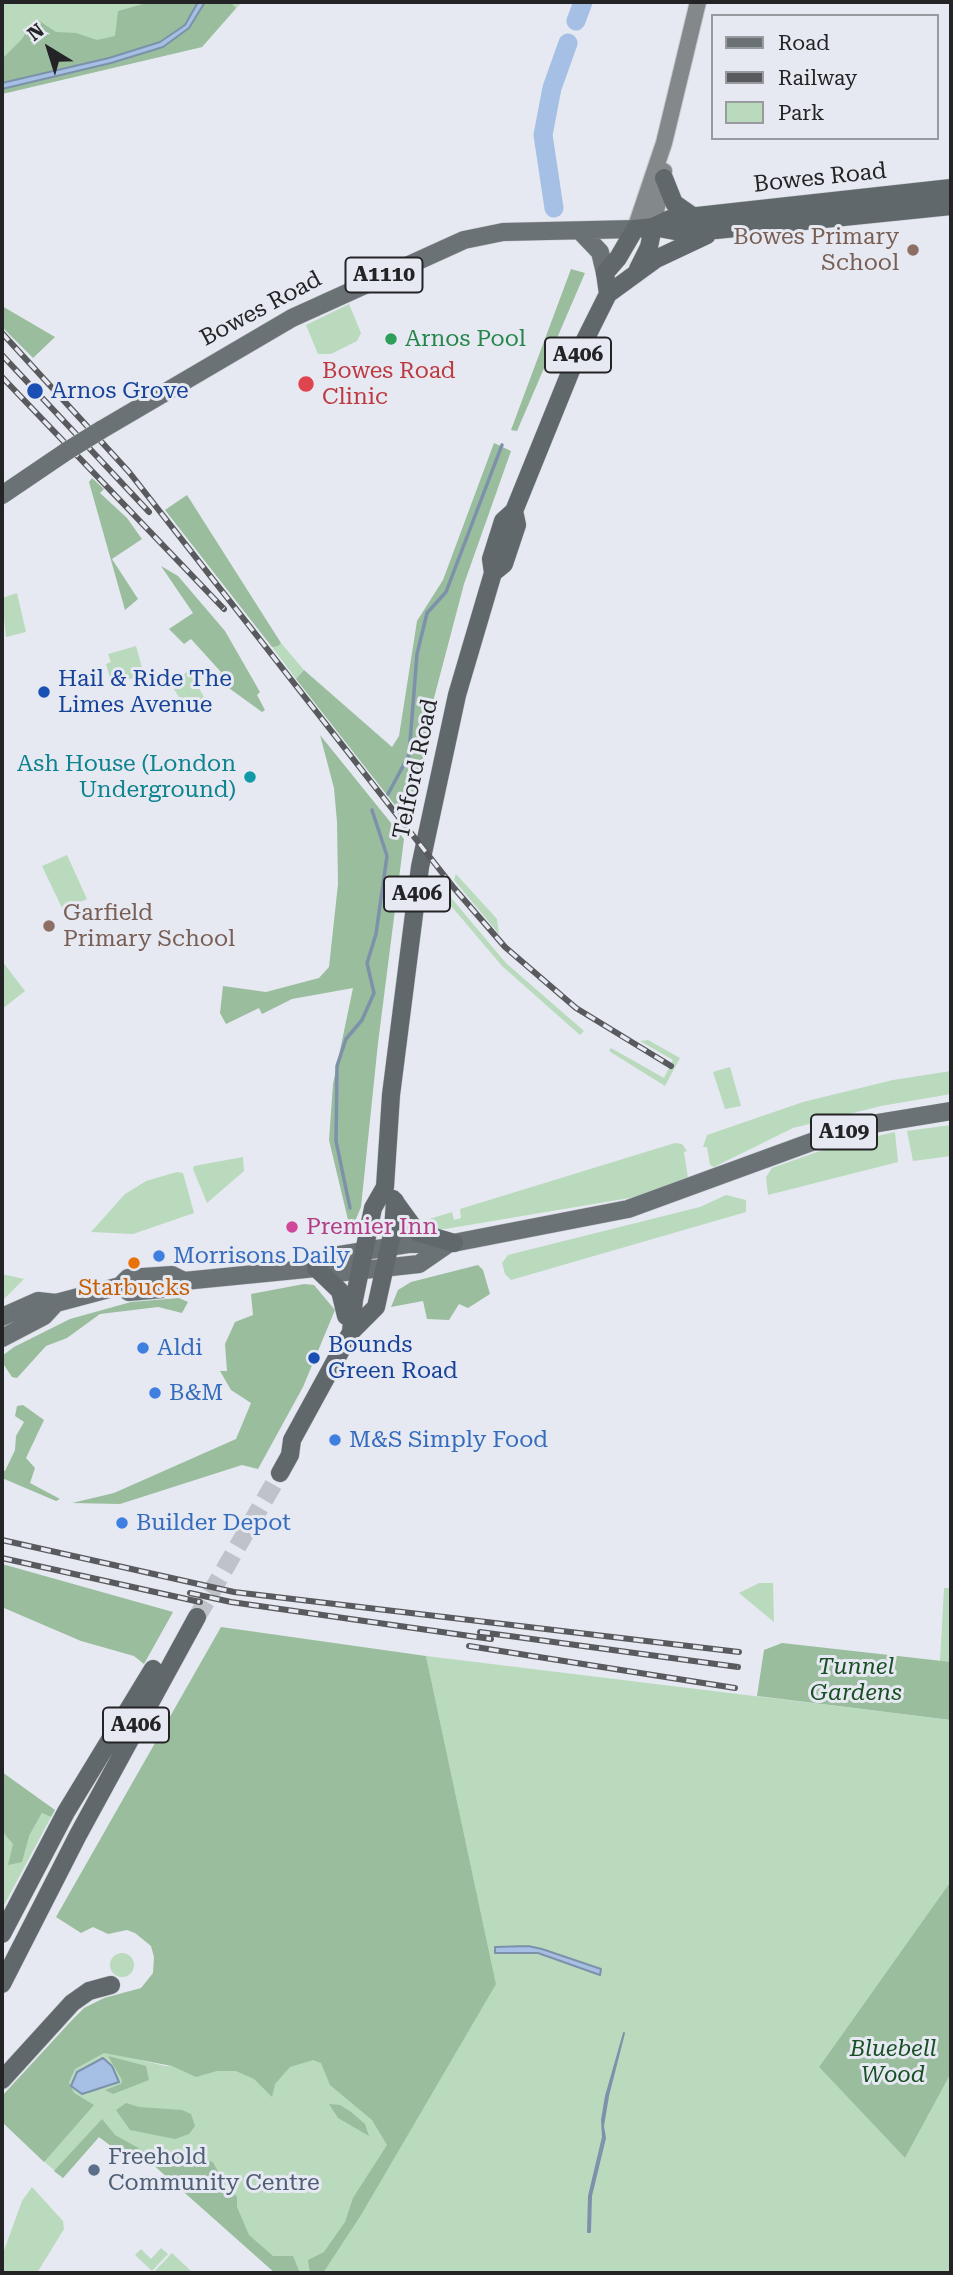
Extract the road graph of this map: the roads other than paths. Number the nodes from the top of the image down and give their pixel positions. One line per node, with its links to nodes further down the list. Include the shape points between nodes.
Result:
1 (698, 2): 2 (main road)
2 (664, 143): 3 (main road); 7 (main road)
3 (664, 178): 6 (highway, via 674,203); 7 (main road)
4 (951, 188): 6 (highway, Bowes Road)
5 (951, 206): 8 (highway, Bowes Road / A406)
6 (694, 216): 7 (highway, Bowes Road)
7 (644, 228): 8 (highway, Bowes Road); 9 (main road, Bowes Road / A1110); 10 (highway, via 649,247); 11 (highway)
8 (716, 230): 10 (highway, Bowes Road / A406)
9 (580, 231): 11 (main road, via 600,252); 13 (main road, Bowes Road / A1110, bridge, via 484,235 418,259 275,327 66,451)
10 (637, 272): 12 (highway, Bowes Road / A406)
11 (605, 273): 12 (highway)
12 (608, 294): 15 (highway, Telford Road / A406, via 576,358 514,511 517,525 504,564 493,573 457,695 421,867 392,1084)
13 (2, 495)
14 (951, 1111): 16 (main road, A109, via 866,1125 786,1150 742,1169 734,1179 655,1210 628,1209)
15 (390, 1194): 16 (highway, via 417,1231); 17 (highway, Telford Road / A406); 18 (highway, Telford Road / A406, via 373,1208)
16 (451, 1243): 17 (main road, A109); 18 (main road, A109, via 419,1264)
17 (389, 1248): 18 (main road, A109)
18 (372, 1264): 19 (main road, A109, via 333,1256); 22 (highway, A406); 22 (highway, A406, via 376,1307)
19 (316, 1269): 20 (main road, A109, via 184,1281 172,1275 128,1278 120,1286); 22 (highway, via 340,1291)
20 (56, 1304): 21 (main road, A109, via 38,1301); 23 (main road, A109, via 44,1316)
21 (2, 1317)
22 (351, 1326): 24 (highway, A406, via 292,1440 290,1454)
23 (2, 1338)
24 (273, 1471)
25 (2, 1934): 26 (highway, A406, via 83,1784 191,1616)
26 (2, 1984)
27 (111, 1985): 28 (highway, via 89,1991 72,2003)
28 (2, 2080)

